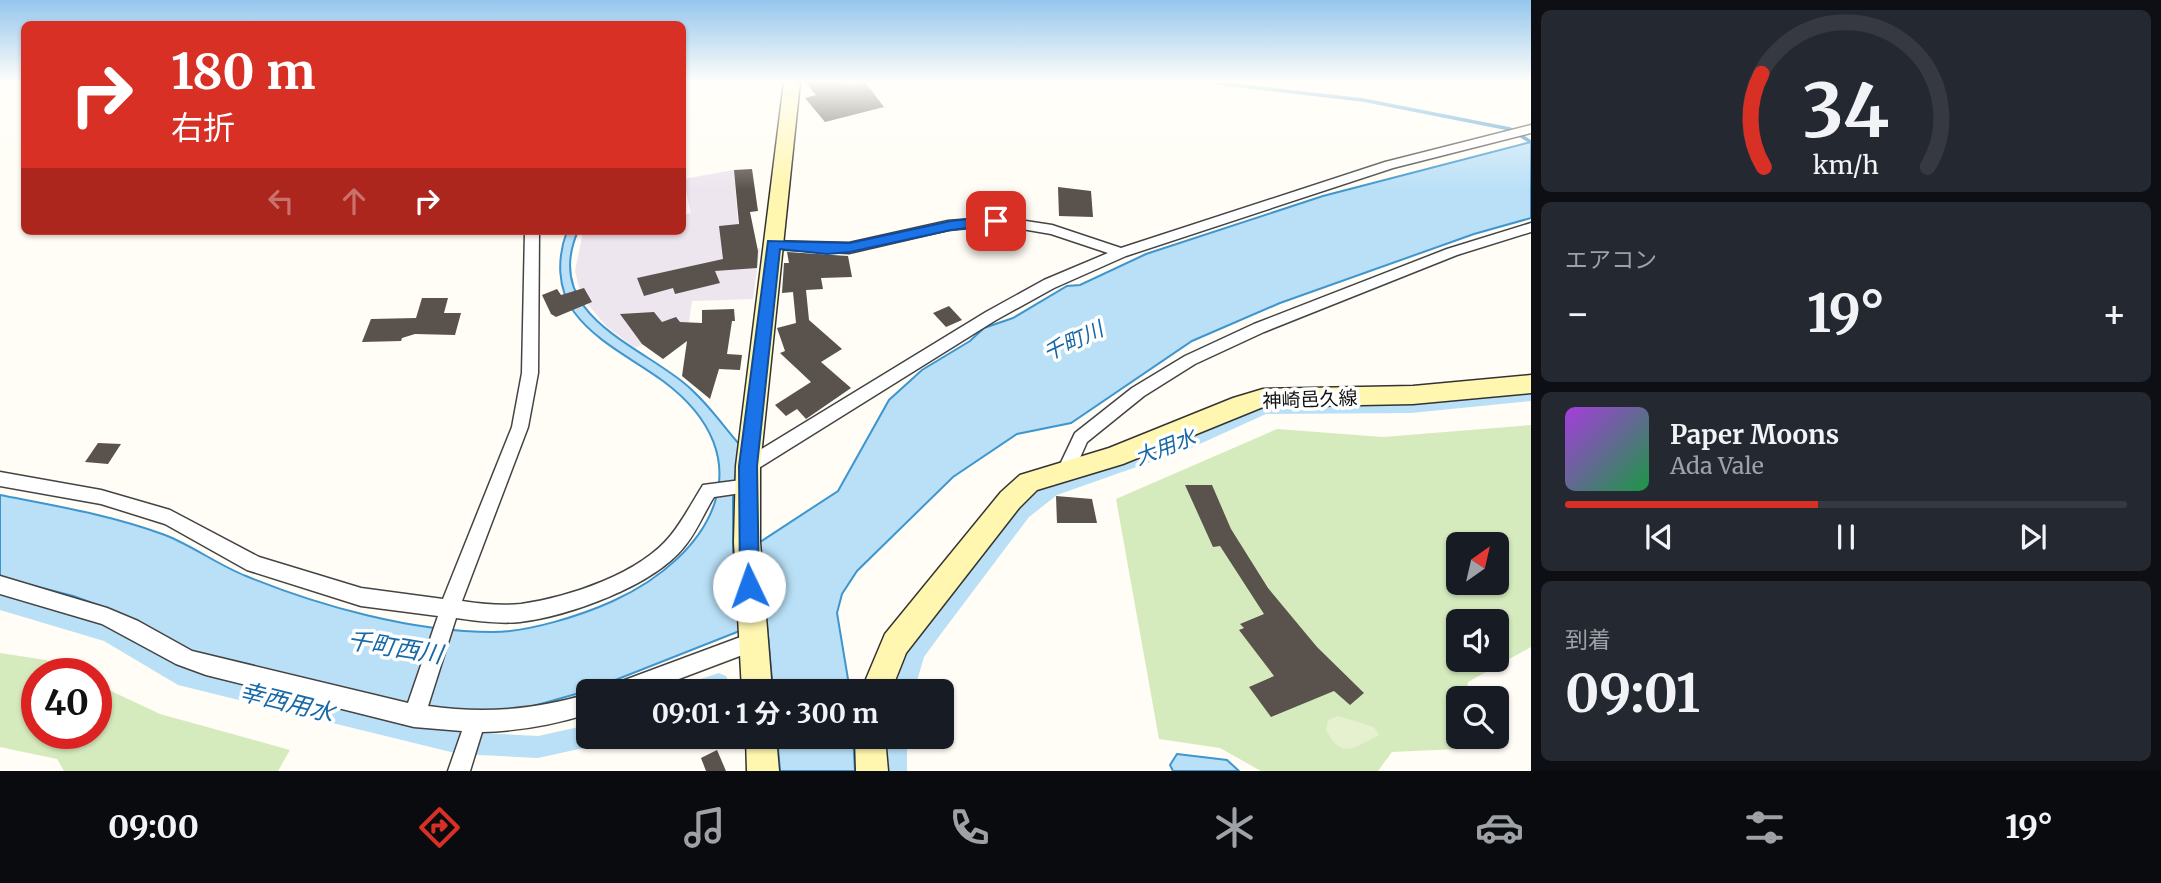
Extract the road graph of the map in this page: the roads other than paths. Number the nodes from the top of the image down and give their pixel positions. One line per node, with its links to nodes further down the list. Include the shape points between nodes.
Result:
1 (788, 118): 5 (street)
2 (1531, 129): 6 (street, via 1389,165)
3 (1531, 228): 8 (street, via 1452,252 1190,360 1138,392 1081,438)
4 (532, 235): 12 (street, via 530,373 520,427)
5 (773, 244): 6 (street, via 850,247 951,225 996,221 1022,222); 10 (street)
6 (1121, 253): 10 (street, via 1049,284 991,316)
7 (1531, 384): 8 (street, 神崎邑久線, via 1413,395 1264,398)
8 (1065, 473): 16 (street, 神崎邑久線, via 1029,482 1010,500 895,645)
9 (0, 479): 12 (street, via 101,497 170,518 254,564 361,597)
10 (746, 479): 12 (street, via 709,490 677,541 654,564 623,582 556,606 519,613); 13 (street)
11 (0, 585): 18 (street, via 78,605 190,660)
12 (447, 612): 18 (street)
13 (753, 635): 14 (street); 15 (street)
14 (649, 679)
15 (756, 679)
16 (881, 679)
17 (576, 709): 19 (street, via 520,721)
18 (416, 714): 19 (street)
19 (468, 745)
20 (762, 749): 22 (street)
21 (871, 749): 23 (street)
22 (763, 771)
23 (872, 771)

